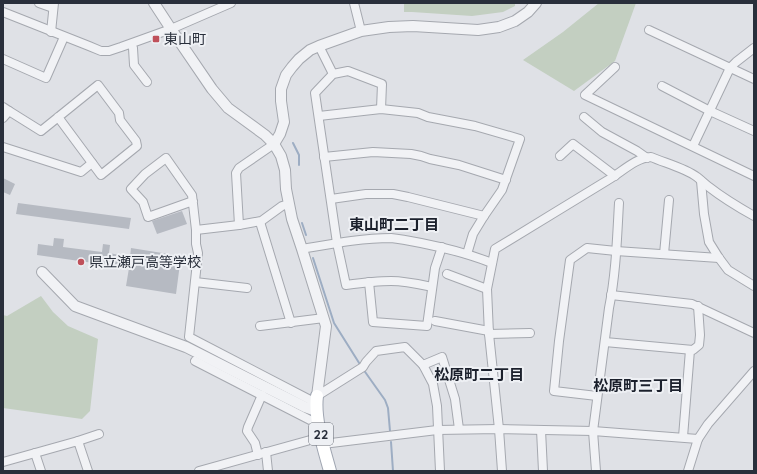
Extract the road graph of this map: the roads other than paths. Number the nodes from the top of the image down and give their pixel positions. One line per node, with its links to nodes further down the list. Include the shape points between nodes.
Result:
1 (39, 3): 6 (street)
2 (154, 3): 8 (street)
3 (231, 3): 8 (street)
4 (351, 3): 10 (street)
5 (536, 3): 10 (street, via 514,21 478,30 413,26)
6 (54, 5): 11 (street)
7 (3, 12): 11 (street)
8 (171, 29): 13 (street); 31 (street, via 228,108)
9 (649, 30): 18 (street)
10 (361, 31): 14 (street)
11 (51, 32): 12 (street)
12 (64, 37): 13 (street, via 101,51); 16 (street, via 46,78)
13 (131, 44): 21 (street, via 134,65)
14 (319, 46): 19 (street); 31 (street, via 299,59 286,75 281,89 284,122)
15 (754, 48): 18 (street)
16 (3, 59)
17 (615, 67): 32 (street, via 585,95)
18 (730, 68): 20 (street); 25 (street)
19 (333, 74): 24 (street, via 348,71 382,84); 26 (street, via 315,93)
20 (754, 78)
21 (147, 82)
22 (662, 86): 25 (street)
23 (6, 109): 27 (street, via 41,131); 29 (street)
24 (381, 109): 26 (street); 40 (street, via 418,113 520,139)
25 (710, 111): 30 (street); 32 (street)
26 (318, 116): 35 (street)
27 (58, 117): 37 (street); 37 (street, via 98,85 119,113 120,120 136,142 136,146 101,175)
28 (584, 117): 36 (street, via 602,132)
29 (3, 118)
30 (754, 131)
31 (274, 144): 46 (street, via 285,170); 50 (street, via 239,168 236,173)
32 (693, 146): 39 (street)
33 (3, 147): 37 (street, via 81,172)
34 (560, 156): 38 (street, via 573,144)
35 (324, 157): 40 (street, via 373,152 411,154 459,165); 42 (street)
36 (647, 158): 38 (street, via 641,159); 41 (street, via 651,157 684,170)
37 (92, 163)
38 (615, 176): 59 (street, via 495,249)
39 (754, 176)
40 (506, 180): 47 (street)
41 (701, 181): 48 (street); 58 (street, via 709,242)
42 (331, 199): 47 (street, via 366,194 393,194); 52 (street)
43 (668, 200): 57 (street)
44 (193, 201): 44 (street, via 148,217 143,202 131,189 166,158 192,195); 51 (street)
45 (619, 203): 55 (street)
46 (289, 204): 49 (street); 54 (street)
47 (484, 216): 56 (street, via 473,234)
48 (754, 216)
49 (260, 222): 50 (street); 72 (street)
50 (239, 225): 51 (street)
51 (196, 230): 62 (street, via 198,254)
52 (337, 243): 53 (street, via 393,238); 54 (street); 63 (street, via 346,285)
53 (442, 247): 56 (street); 65 (street)
54 (302, 249): 70 (street)
55 (616, 251): 57 (street); 68 (street); 83 (street, via 587,248 570,260 566,288 554,391)
56 (467, 254): 59 (street)
57 (664, 254): 58 (street)
58 (719, 258): 64 (street, via 728,270)
59 (492, 263): 67 (street)
60 (42, 272): 84 (street, via 75,306 186,346 305,407)
61 (447, 274): 67 (street)
62 (195, 282): 66 (street); 84 (street, via 189,337)
63 (369, 282): 65 (street, via 407,282); 65 (street, via 374,322 427,326)
64 (754, 286)
65 (432, 287)
66 (247, 288)
67 (487, 289): 74 (street)
68 (611, 295): 69 (street); 77 (street)
69 (698, 306): 76 (street); 78 (street, via 699,345)
70 (324, 318): 72 (street); 84 (street, via 326,326)
71 (435, 321): 74 (street)
72 (290, 323): 73 (street)
73 (260, 326)
74 (489, 332): 75 (street); 85 (street)
75 (530, 333)
76 (754, 333)
77 (605, 342): 78 (street); 83 (street)
78 (690, 350): 91 (street)
79 (194, 361): 82 (street)
80 (423, 365): 84 (street, via 405,347 376,350 362,368); 86 (street, via 442,357 456,399); 87 (street, via 433,384)
81 (754, 371): 92 (street)
82 (262, 395): 84 (street, via 312,421); 96 (street, via 247,431)
83 (597, 396): 89 (street)
84 (317, 408): 94 (main road, 22)
85 (499, 428): 86 (street); 88 (street); 104 (street)
86 (459, 429): 87 (street)
87 (438, 430): 94 (street); 103 (street)
88 (541, 430): 89 (street); 105 (street)
89 (593, 431): 91 (street); 106 (street)
90 (99, 434): 93 (street)
91 (683, 437): 92 (street)
92 (698, 439): 107 (street)
93 (78, 441): 95 (street); 99 (street)
94 (322, 441): 96 (street); 102 (main road, 22)
95 (35, 453): 97 (street); 98 (street)
96 (262, 453): 100 (street); 101 (street)
97 (3, 462)
98 (41, 471)
99 (88, 471)
100 (199, 471)
101 (268, 471)
102 (330, 471)
103 (440, 471)
104 (502, 471)
105 (544, 471)
106 (596, 471)
107 (688, 471)

